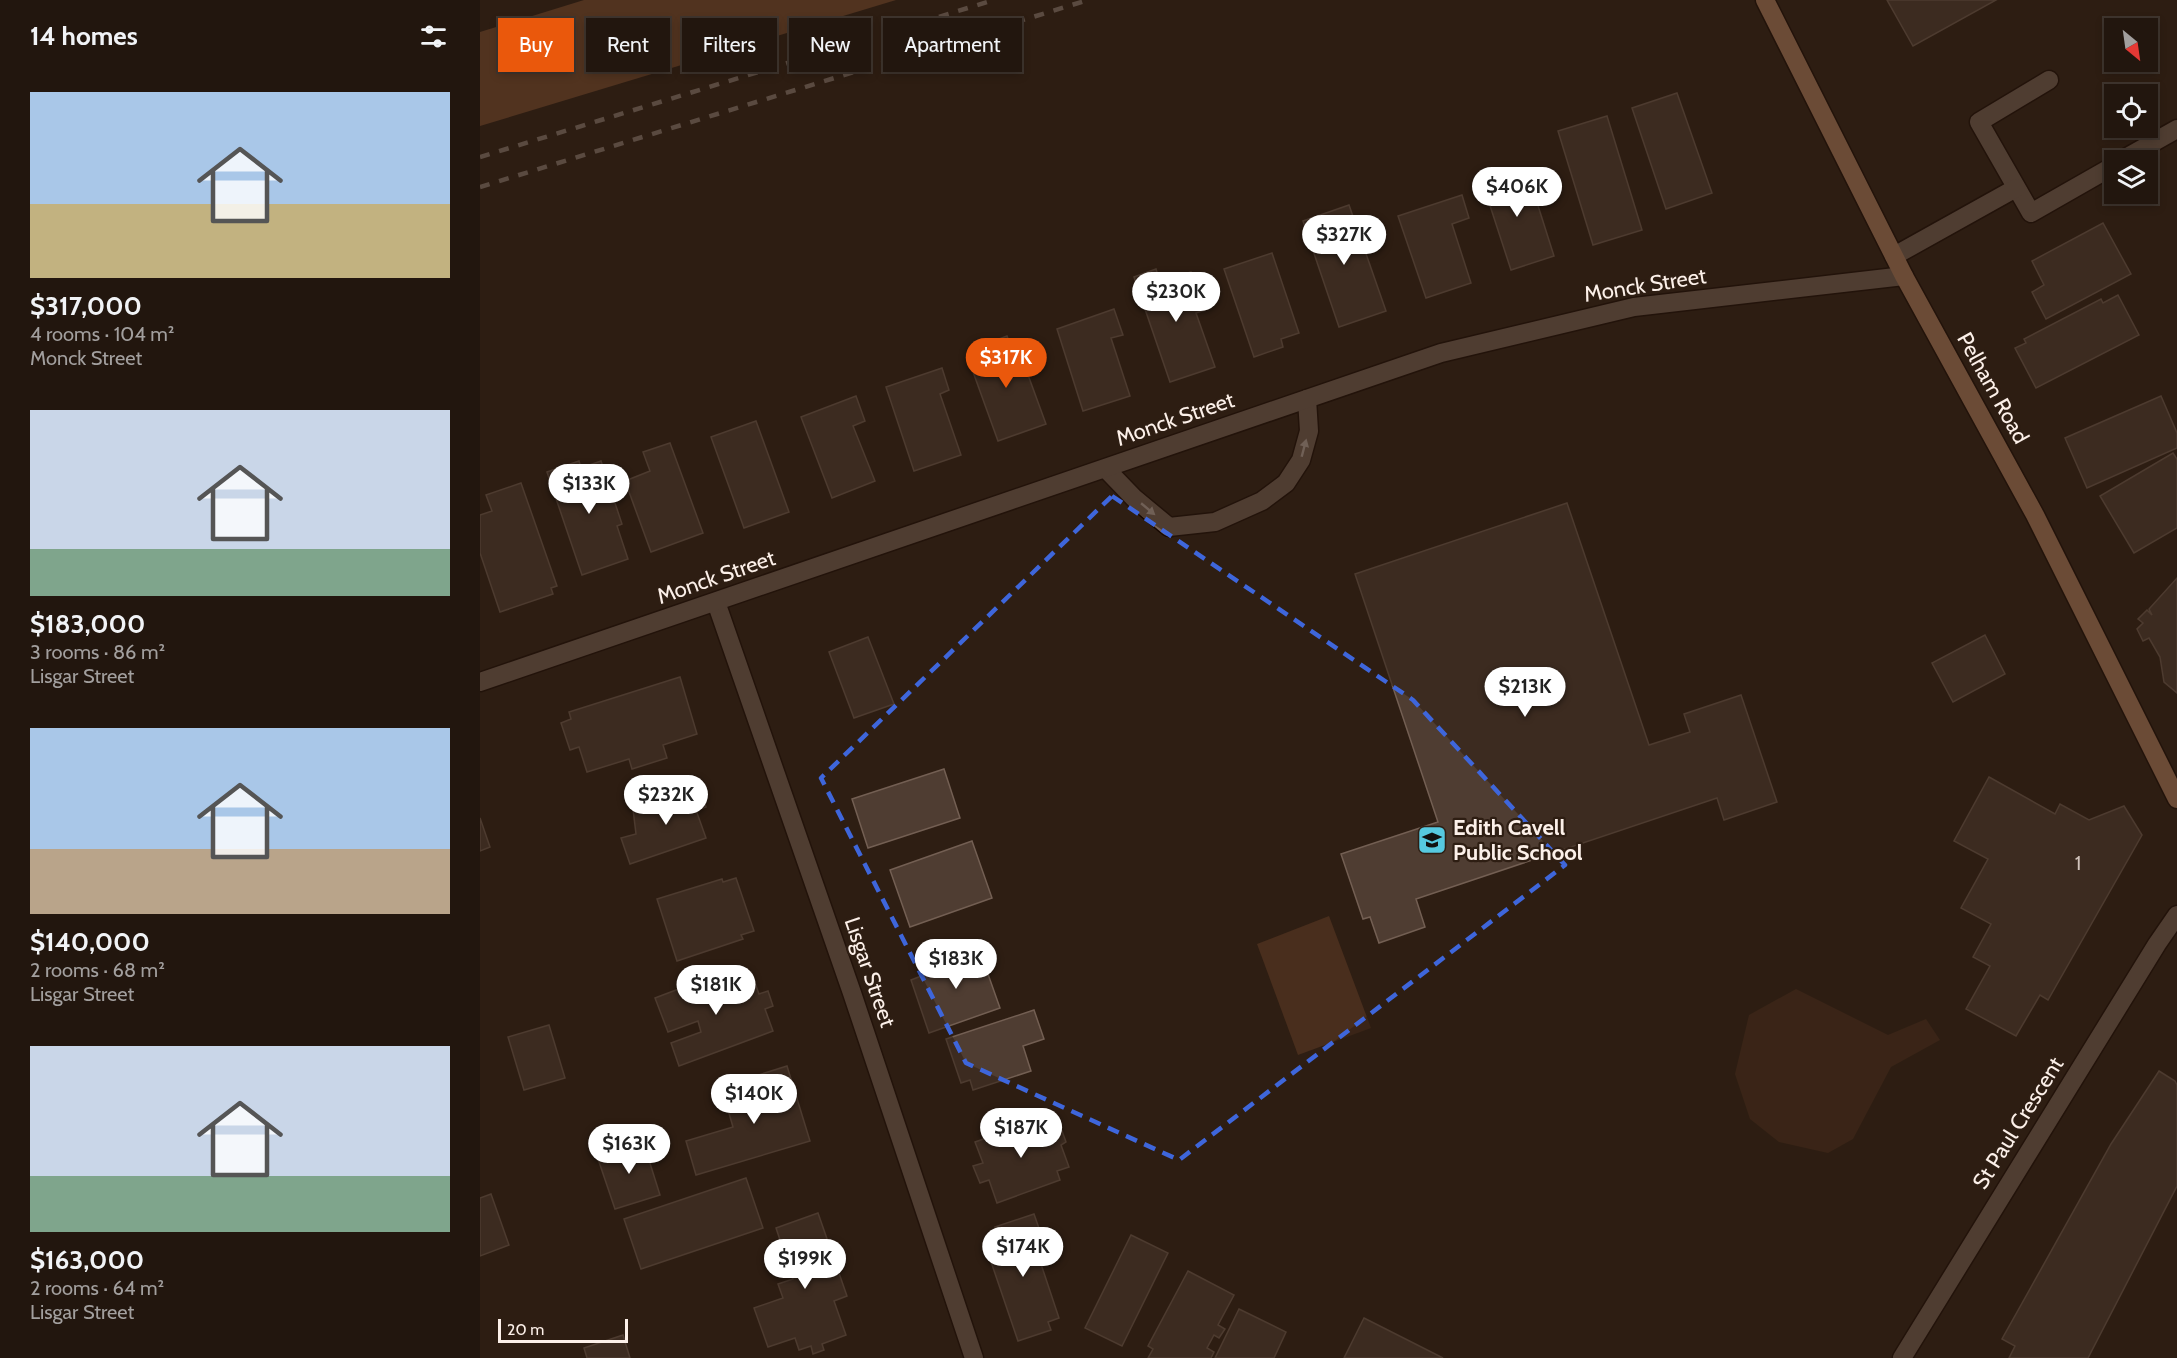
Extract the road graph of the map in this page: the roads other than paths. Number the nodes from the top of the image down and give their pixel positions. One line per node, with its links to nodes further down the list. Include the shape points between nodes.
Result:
1 (1765, 0): 7 (main road, Pelham Road)
2 (2049, 81): 6 (street, via 1979,122)
3 (2177, 129): 4 (street)
4 (2140, 150)
5 (2104, 171): 6 (street, via 2031,213)
6 (2016, 188): 7 (street)
7 (1894, 256): 8 (main road, Pelham Road)
8 (1904, 276): 9 (street, Monck Street, via 1634,307 1441,352); 13 (main road, Pelham Road, via 2036,515)
9 (1307, 399): 10 (street, Monck Street); 10 (street, one-way to 9, via 1169,527 1215,522 1262,501 1286,483 1301,460 1309,431)
10 (1106, 469): 11 (street, Monck Street)
11 (716, 602): 12 (street, Monck Street); 15 (street, Lisgar Street)
12 (480, 682)
13 (2177, 800)
14 (2177, 915): 16 (street, St Paul Crescent)
15 (974, 1358)
16 (1902, 1358)

